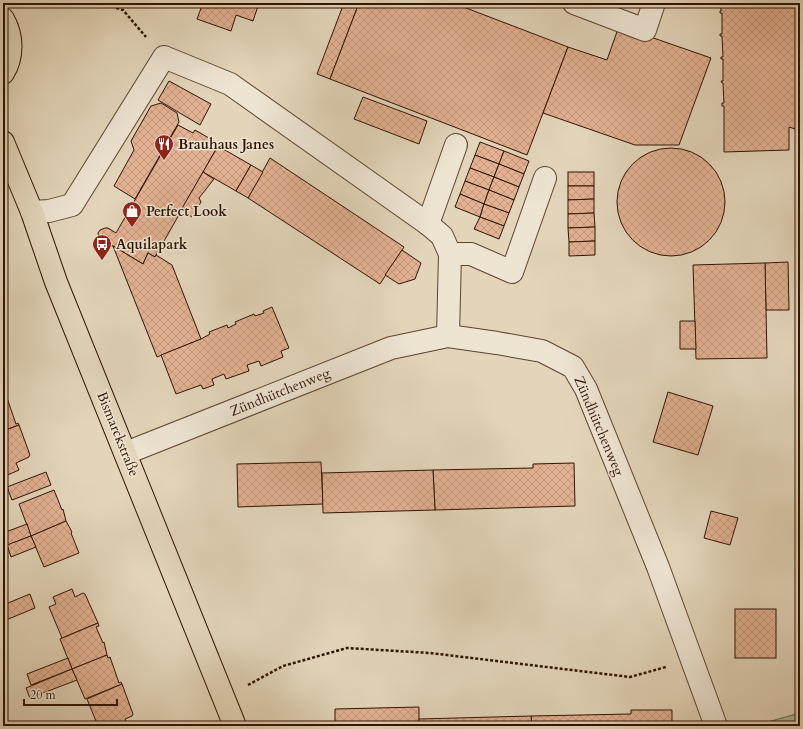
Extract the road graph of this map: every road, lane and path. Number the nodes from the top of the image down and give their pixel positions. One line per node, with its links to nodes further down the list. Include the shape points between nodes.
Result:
1 (102, 3): 5 (path, via 123,10)
2 (574, 3): 3 (street, via 645,30)
3 (654, 3)
4 (3, 20): 6 (main road, via 11,43 9,64)
5 (164, 57): 10 (street, via 72,205); 11 (street, via 230,84)
6 (3, 73)
7 (3, 142): 10 (main road, Bismarckstraße)
8 (456, 145): 11 (street)
9 (545, 178): 12 (street, via 512,272 472,254)
10 (32, 212): 14 (main road, Bismarckstraße, via 56,282)
11 (428, 224): 12 (street, via 442,236)
12 (450, 254): 13 (street)
13 (448, 336): 14 (street, Zündhütchenweg, via 391,348); 15 (street, Zündhütchenweg, via 542,352 573,367 586,389)
14 (126, 453): 16 (main road, Bismarckstraße)
15 (692, 659): 16 (path, via 630,677 430,653 347,648 283,666); 18 (street, Zündhütchenweg)
16 (224, 698): 17 (main road, Bismarckstraße)
17 (235, 726)
18 (716, 726)

